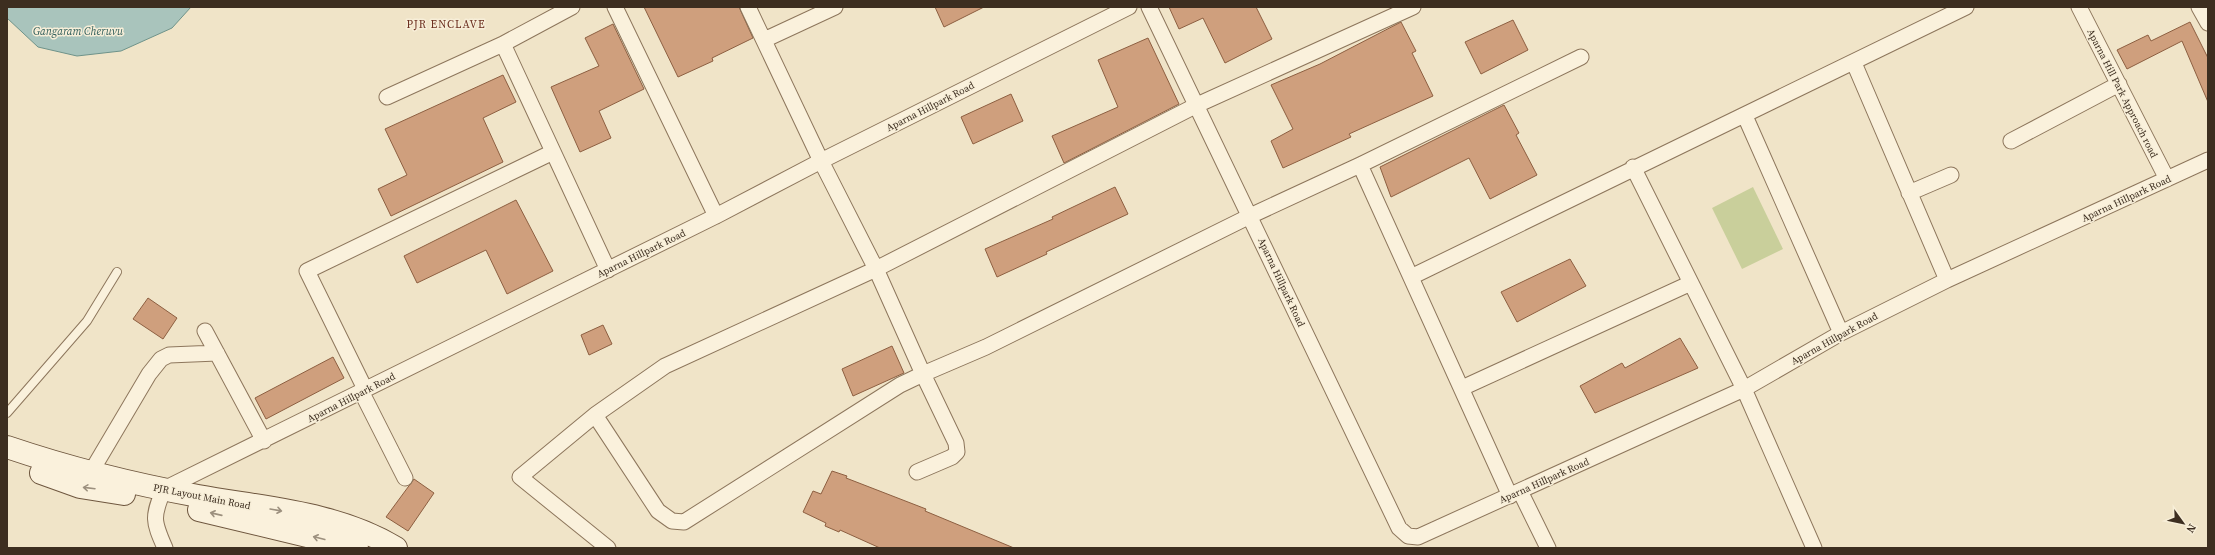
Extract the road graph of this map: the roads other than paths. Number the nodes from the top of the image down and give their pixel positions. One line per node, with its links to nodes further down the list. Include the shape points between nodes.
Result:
1 (572, 7): 13 (street)
2 (615, 7): 29 (street)
3 (748, 7): 12 (street)
4 (835, 7): 12 (street)
5 (1129, 7): 23 (street, Aparna Hillpark Road)
6 (1149, 7): 18 (street, Aparna Hillpark Road)
7 (1413, 7): 18 (street)
8 (1966, 7): 15 (street)
9 (2080, 7): 16 (street, Aparna Hill Park Approach road)
10 (2199, 7): 11 (street)
11 (2208, 23)
12 (764, 40): 23 (street)
13 (503, 44): 17 (street); 21 (street)
14 (1581, 57): 24 (street)
15 (1854, 62): 19 (street); 28 (street)
16 (2119, 84): 20 (street); 27 (street, Aparna Hill Park Approach road)
17 (387, 97)
18 (1196, 105): 30 (street, Aparna Hillpark Road); 31 (street)
19 (1745, 116): 25 (street); 38 (street)
20 (2011, 141)
21 (553, 152): 32 (street); 43 (street, via 307,272)
22 (2208, 160): 27 (street, Aparna Hillpark Road)
23 (821, 161): 29 (street, Aparna Hillpark Road); 31 (street)
24 (1360, 165): 30 (street); 34 (street)
25 (1633, 167): 34 (street); 36 (street)
26 (1951, 175): 28 (street)
27 (2167, 179): 35 (street, Aparna Hillpark Road)
28 (1909, 193): 35 (street)
29 (716, 216): 32 (street, Aparna Hillpark Road)
30 (1250, 216): 40 (street, via 1007,336); 54 (street, Aparna Hillpark Road, via 1399,528)
31 (876, 269): 40 (street); 45 (street, via 665,366)
32 (608, 270): 43 (street, Aparna Hillpark Road)
33 (117, 272): 44 (lane, via 86,321)
34 (1411, 277): 41 (street)
35 (1947, 280): 38 (street, Aparna Hillpark Road)
36 (1691, 283): 41 (street); 42 (street)
37 (205, 331): 39 (street)
38 (1841, 333): 42 (street, Aparna Hillpark Road)
39 (217, 353): 46 (street); 49 (street, via 169,354 161,359 149,374)
40 (923, 374): 45 (street, via 900,385 684,522 672,521 658,511); 50 (street, via 958,452)
41 (1462, 388): 52 (street)
42 (1744, 389): 52 (street, Aparna Hillpark Road); 60 (street)
43 (363, 390): 46 (street, Aparna Hillpark Road); 51 (street)
44 (7, 413)
45 (595, 415): 58 (street, via 520,477)
46 (264, 441): 53 (street, Aparna Hillpark Road)
47 (7, 447): 49 (street, PJR Layout Main Road, via 63,466)
48 (7, 462): 53 (street, PJR Layout Main Road, one-way to 48, via 80,487)
49 (91, 472): 53 (street, PJR Layout Main Road)
50 (917, 472)
51 (405, 478)
52 (1515, 493): 54 (street, Aparna Hillpark Road); 59 (street)
53 (161, 495): 55 (street, via 154,523); 56 (street, PJR Layout Main Road, one-way to 53, via 254,523); 57 (street, PJR Layout Main Road, one-way to 57, via 319,517 378,538)
54 (1410, 542)
55 (165, 548)
56 (357, 548)
57 (396, 548)
58 (608, 548)
59 (1548, 548)
60 (1814, 548)

